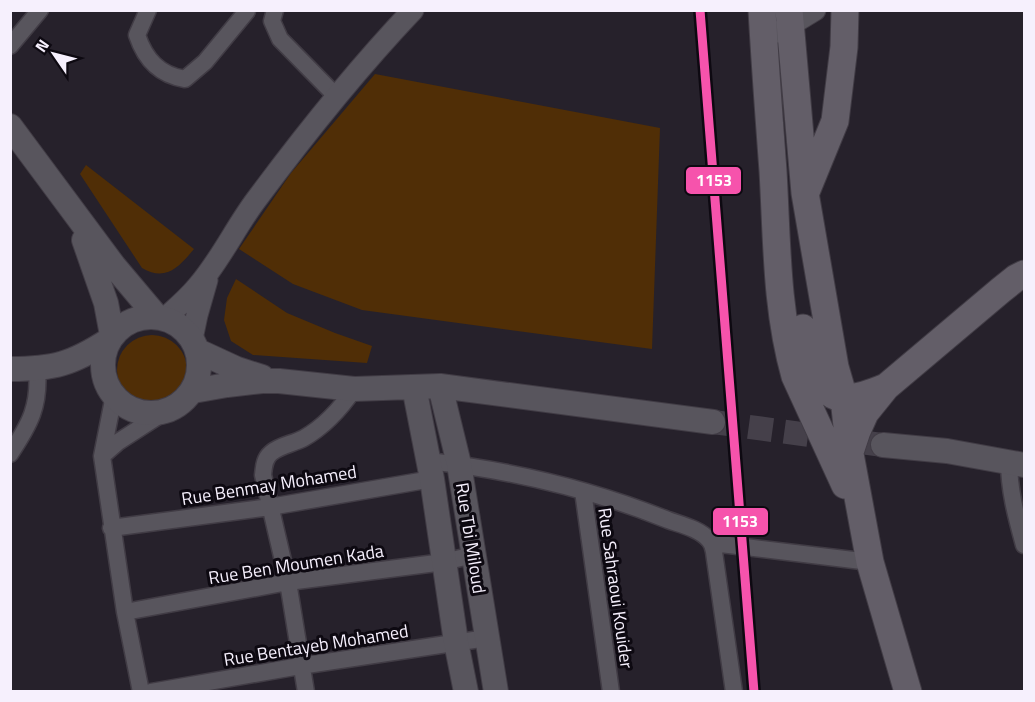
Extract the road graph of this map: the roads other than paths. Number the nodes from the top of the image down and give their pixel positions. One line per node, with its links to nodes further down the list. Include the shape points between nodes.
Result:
1 (40, 10): 11 (street)
2 (148, 10): 7 (street, via 137,35 143,52 171,77 185,79 205,62)
3 (413, 10): 12 (street)
4 (762, 10): 10 (main road)
5 (815, 10): 9 (street)
6 (845, 10): 15 (main road, via 835,121)
7 (246, 11): 8 (street)
8 (274, 16): 12 (street, via 280,39)
9 (789, 19): 10 (street); 15 (main road)
10 (764, 39): 14 (main road)
11 (10, 46)
12 (336, 96): 17 (street, via 254,202)
13 (10, 126): 16 (main road)
14 (773, 174): 31 (main road, via 783,197 810,361 826,389); 43 (main road, via 782,314 790,358)
15 (806, 193): 31 (main road, via 835,367)
16 (74, 212): 19 (main road); 20 (main road, via 102,292)
17 (212, 268): 19 (street, via 185,300); 21 (street, via 201,299)
18 (1024, 274): 28 (main road)
19 (160, 318): 20 (main road, via 130,322); 21 (main road, via 183,328)
20 (111, 338): 22 (main road, via 83,356); 25 (main road, via 104,352)
21 (195, 345): 24 (main road, via 237,369); 30 (main road, via 199,371)
22 (46, 368): 23 (main road); 25 (main road); 35 (street, via 29,425)
23 (10, 369)
24 (279, 381): 29 (main road); 30 (main road, via 244,382)
25 (109, 386): 32 (main road, via 120,403 133,411); 37 (street)
26 (440, 386): 27 (main road); 33 (main road); 39 (main road, Rue Tbi Miloud)
27 (414, 387): 29 (main road); 40 (main road)
28 (886, 387): 31 (main road); 36 (main road, via 865,413)
29 (354, 388): 42 (street, via 344,404 320,426 268,456 263,475)
30 (193, 391): 32 (main road, via 175,408)
31 (844, 398): 36 (main road)
32 (163, 413): 37 (street)
33 (713, 422)
34 (883, 444): 38 (main road)
35 (10, 454)
36 (850, 454): 43 (main road)
37 (102, 456): 44 (street)
38 (1017, 463): 46 (street, via 1009,485)
39 (459, 464): 40 (street, Rue Benmay Mohamed); 41 (street, Rue Benmay Mohamed); 47 (main road, Rue Tbi Miloud)
40 (430, 470): 42 (street, Rue Benmay Mohamed); 48 (main road)
41 (583, 491): 45 (street, Rue Benmay Mohamed, via 674,522 701,533); 60 (street, Rue Sahraoui Kouider)
42 (270, 507): 44 (street, Rue Benmay Mohamed); 50 (street)
43 (862, 521): 49 (main road)
44 (111, 528): 51 (street)
45 (712, 543): 49 (street); 61 (street)
46 (1024, 545)
47 (473, 555): 48 (street, Rue Ben Moumen Kada); 52 (main road, Rue Tbi Miloud)
48 (444, 562): 50 (street, Rue Ben Moumen Kada); 53 (main road)
49 (870, 562): 62 (main road)
50 (288, 582): 51 (street, Rue Ben Moumen Kada); 54 (street)
51 (124, 612): 55 (street)
52 (487, 638): 53 (street, Rue Bentayeb Mohamed); 59 (main road, Rue Tbi Miloud)
53 (456, 642): 54 (street, Rue Bentayeb Mohamed); 58 (main road)
54 (300, 666): 56 (street, Rue Bentayeb Mohamed); 57 (street)
55 (141, 692)
56 (151, 692)
57 (306, 692)
58 (466, 692)
59 (496, 692)
60 (611, 692)
61 (734, 692)
62 (908, 692)

